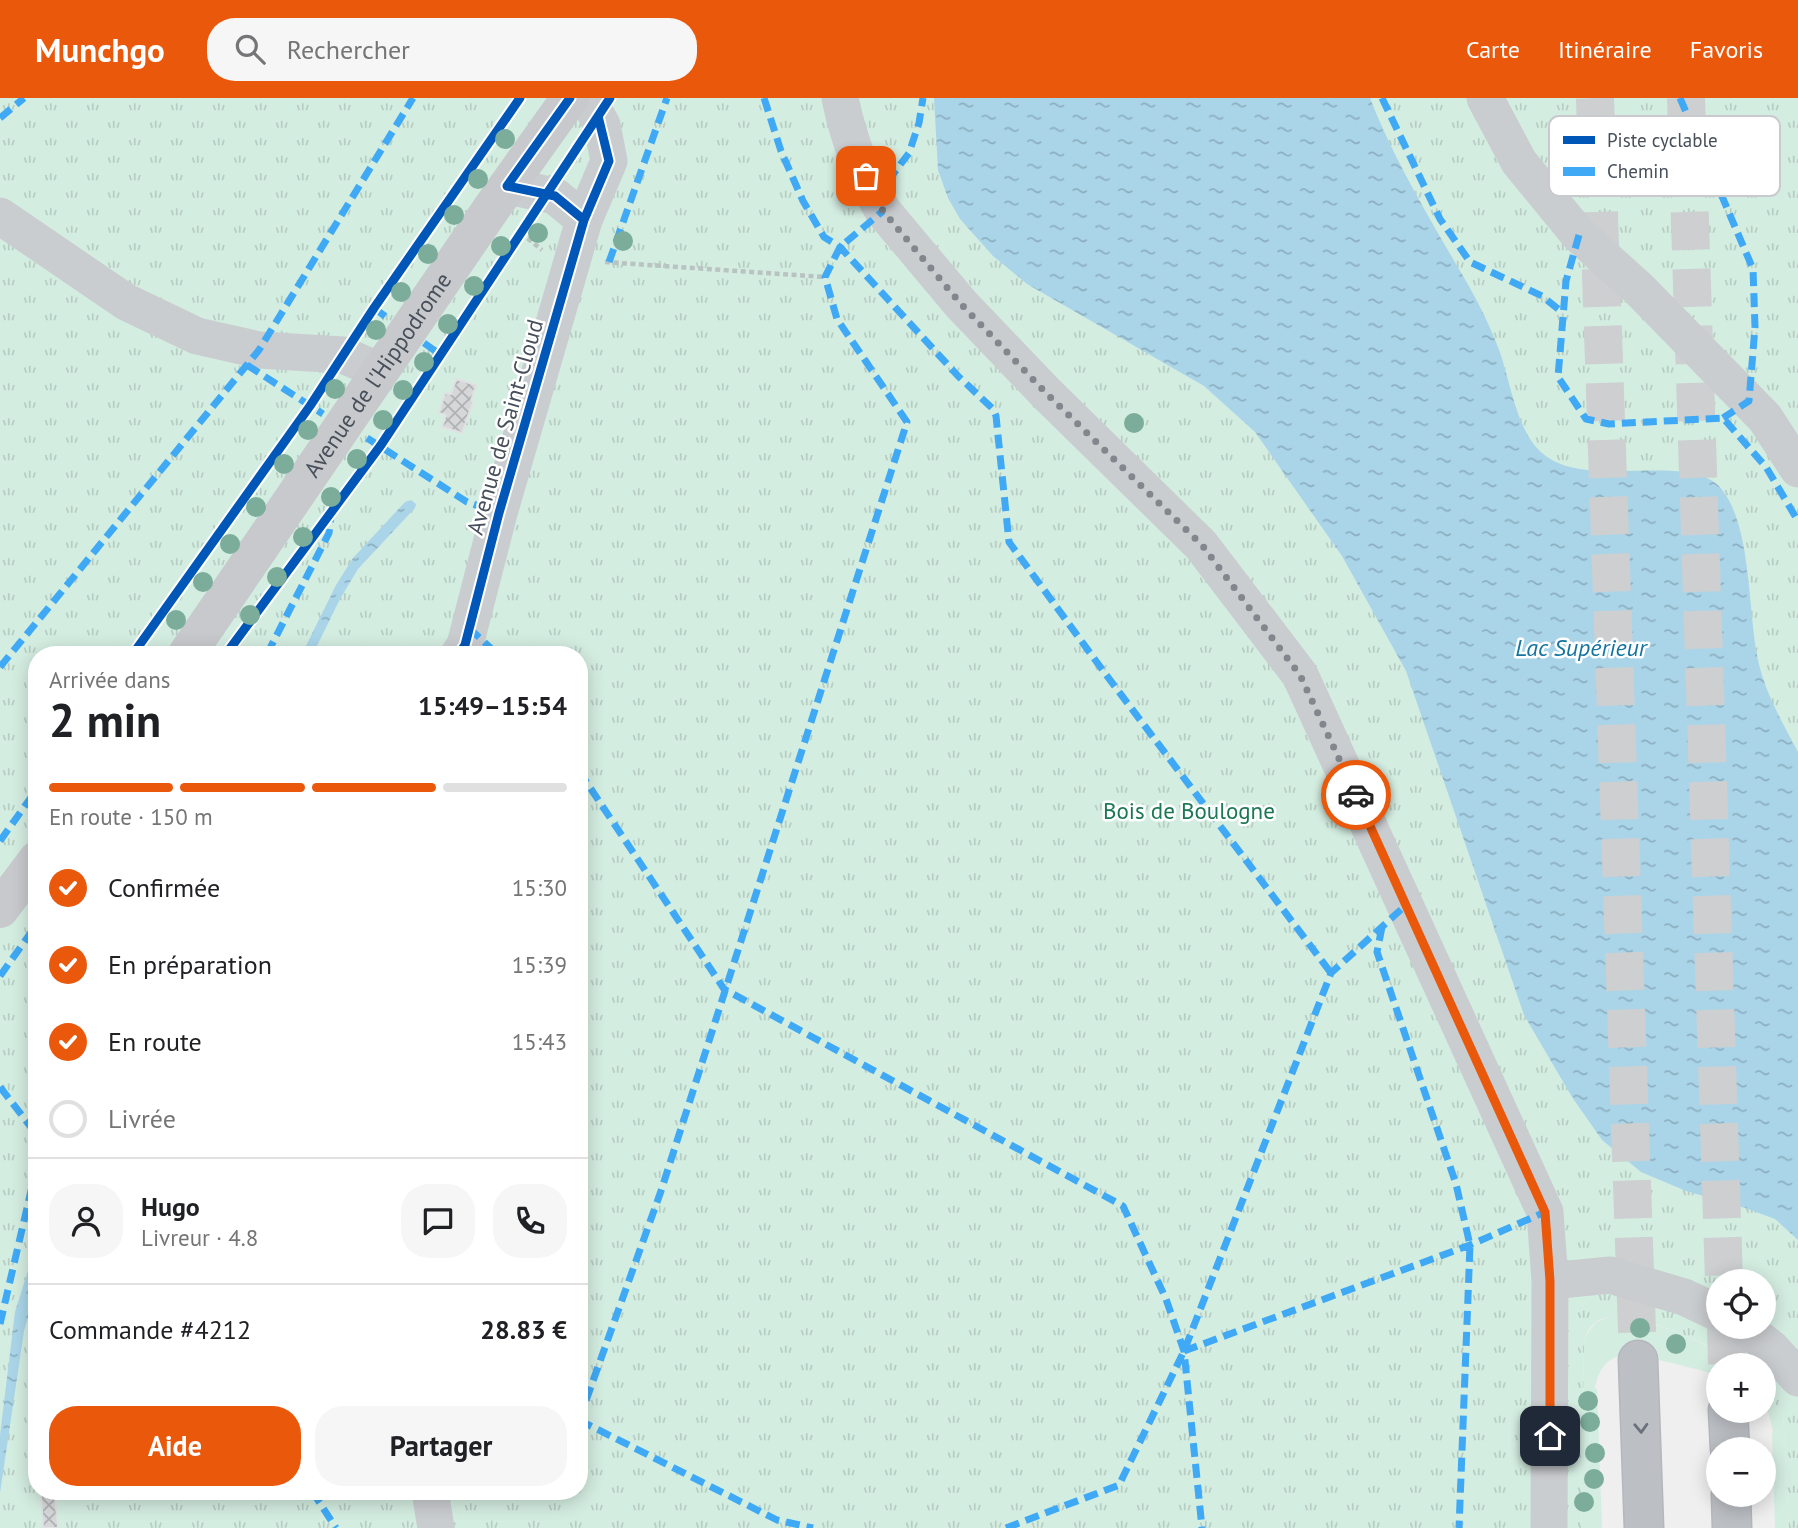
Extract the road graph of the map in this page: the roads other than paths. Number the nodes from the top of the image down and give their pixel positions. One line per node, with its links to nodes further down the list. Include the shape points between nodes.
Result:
1 (570, 98): 5 (main road, Avenue de l'Hippodrome)
2 (587, 98): 7 (street, Avenue de Saint-Cloud, via 602,125 608,161)
3 (840, 98): 14 (street, via 847,133 883,211 1046,393 1202,545 1300,675 1545,1212)
4 (1485, 98): 9 (street, via 1519,162 1579,235 1639,289 1765,418)
5 (508, 186): 7 (street, via 555,196); 8 (main road, Avenue de l'Hippodrome)
6 (0, 216): 8 (street, via 126,302 197,336 259,350 344,355)
7 (584, 220): 11 (street, Avenue de Saint-Cloud)
8 (380, 371): 10 (main road, Avenue de l'Hippodrome)
9 (1798, 469)
10 (192, 646)
11 (465, 646)
12 (28, 872): 13 (main road)
13 (0, 909)
14 (1550, 1281): 15 (street, via 1610,1275); 22 (street)
15 (1706, 1307)
16 (1759, 1339): 18 (street)
17 (1638, 1360): 23 (highway, one-way to 23)
18 (1798, 1378)
19 (431, 1500): 21 (street)
20 (1731, 1507): 24 (highway)
21 (436, 1528)
22 (1549, 1528)
23 (1644, 1528)
24 (1732, 1528)

